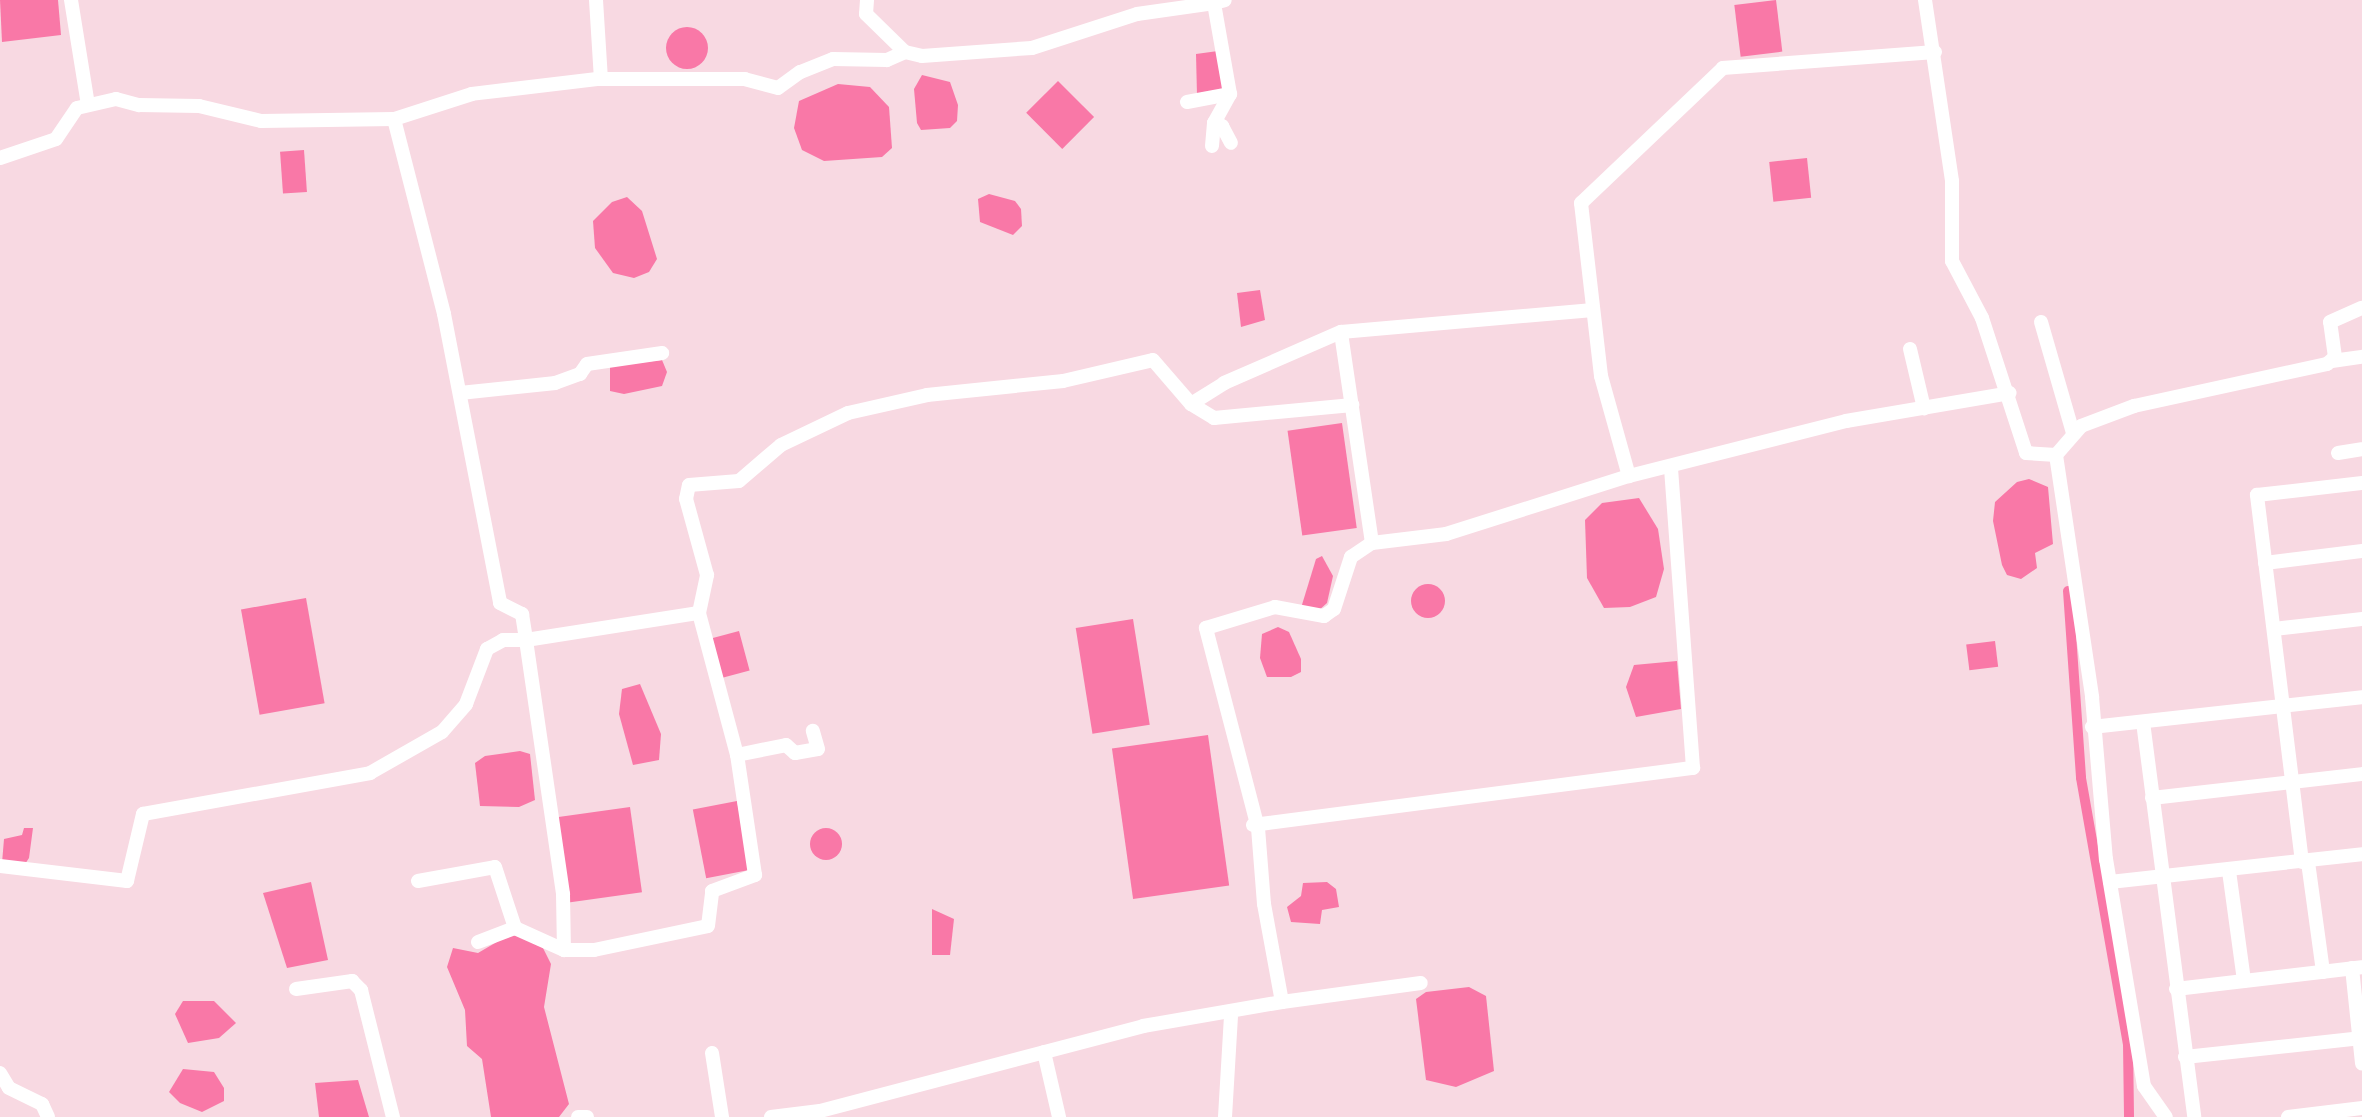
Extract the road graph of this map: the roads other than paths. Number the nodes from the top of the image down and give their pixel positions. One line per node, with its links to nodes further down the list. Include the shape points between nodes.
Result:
1 (71, 0): 11 (street)
2 (596, 0): 8 (street)
3 (867, 0): 6 (street, via 866,14)
4 (1925, 0): 7 (street)
5 (1219, 1): 6 (street, via 1137,14 1032,48 922,56); 9 (street)
6 (905, 52): 8 (street, via 887,60 833,59 778,88 745,79)
7 (1935, 52): 18 (street, via 1723,68 1581,203); 26 (street, via 1952,181 1952,261 1982,318)
8 (601, 79): 12 (street, via 472,94)
9 (1230, 94): 10 (street); 13 (street)
10 (1187, 102)
11 (88, 105): 12 (street, via 116,99 139,105 199,106 261,121); 16 (street, via 77,108 56,139)
12 (394, 119): 25 (street)
13 (1214, 123): 14 (street, via 1222,126); 15 (street)
14 (1231, 143)
15 (1212, 146)
16 (0, 158)
17 (2362, 308): 24 (street, via 2330,322)
18 (1593, 310): 20 (street); 35 (street, via 1601,376)
19 (2041, 322): 30 (street)
20 (1341, 332): 27 (street, via 1224,383); 28 (street)
21 (1910, 349): 29 (street)
22 (662, 353): 25 (street, via 587,364 580,374 555,383)
23 (2362, 357): 24 (street)
24 (2332, 361): 30 (street, via 2134,406)
25 (460, 393): 43 (street, via 500,603 522,614)
26 (2010, 393): 29 (street); 33 (street, via 2026,453)
27 (1191, 404): 28 (street, via 1214,418); 40 (street, via 1153,360 1063,381 927,395 848,413 781,445 739,481 689,485 686,499 706,561)
28 (1352, 405): 37 (street)
29 (1924, 408): 34 (street, via 1846,421)
30 (2073, 433): 33 (street)
31 (2362, 449): 32 (street)
32 (2338, 453)
33 (2056, 455): 47 (street, via 2086,645)
34 (1671, 467): 35 (street); 53 (street, via 1693,768)
35 (1629, 476): 37 (street, via 1446,534)
36 (2362, 483): 39 (street, via 2257,495)
37 (1372, 543): 53 (street, via 1351,557 1334,609 1324,616 1275,607 1206,628 1225,717 1246,774)
38 (2362, 551): 39 (street)
39 (2265, 563): 42 (street)
40 (699, 613): 43 (street); 49 (street)
41 (2362, 619): 42 (street)
42 (2274, 629): 45 (street)
43 (526, 640): 57 (street, via 503,640 487,649 466,704 442,732 370,773 143,814 127,881); 64 (street, via 563,894)
44 (2362, 697): 45 (street)
45 (2284, 706): 46 (street); 51 (street)
46 (2143, 722): 47 (street); 52 (street)
47 (2092, 727): 61 (street)
48 (813, 731): 49 (street, via 818,749 795,753 786,745)
49 (737, 755): 64 (street, via 755,875 712,891 708,926 594,950)
50 (2362, 774): 51 (street)
51 (2293, 783): 52 (street); 55 (street)
52 (2152, 798): 59 (street)
53 (1253, 825): 71 (street, via 1258,828 1264,904)
54 (2362, 854): 55 (street); 56 (street)
55 (2305, 862): 58 (street); 66 (street)
56 (2362, 863)
57 (0, 866)
58 (2229, 871): 59 (street); 67 (street)
59 (2162, 879): 61 (street); 70 (street)
60 (418, 881): 62 (street, via 495,867)
61 (2110, 882): 88 (street, via 2144,1086)
62 (515, 928): 63 (street); 64 (street)
63 (478, 942)
64 (564, 950)
65 (2357, 968): 66 (street); 73 (street)
66 (2323, 972): 67 (street)
67 (2244, 981): 70 (street)
68 (1421, 983): 71 (street)
69 (296, 989): 81 (street, via 352,981 361,990)
70 (2176, 989): 76 (street)
71 (1282, 1002): 72 (street)
72 (1231, 1015): 74 (street, via 1143,1026); 87 (street)
73 (2360, 1038): 76 (street); 77 (street)
74 (1044, 1052): 85 (street, via 820,1111); 86 (street)
75 (712, 1053): 84 (street)
76 (2185, 1057): 89 (street)
77 (2362, 1063)
78 (0, 1073): 80 (street, via 9,1088 42,1104)
79 (2362, 1108): 90 (street)
80 (48, 1117)
81 (393, 1117)
82 (578, 1117): 83 (street)
83 (587, 1117)
84 (722, 1117)
85 (771, 1117)
86 (1059, 1117)
87 (1225, 1117)
88 (2166, 1117)
89 (2194, 1117)
90 (2288, 1117)

